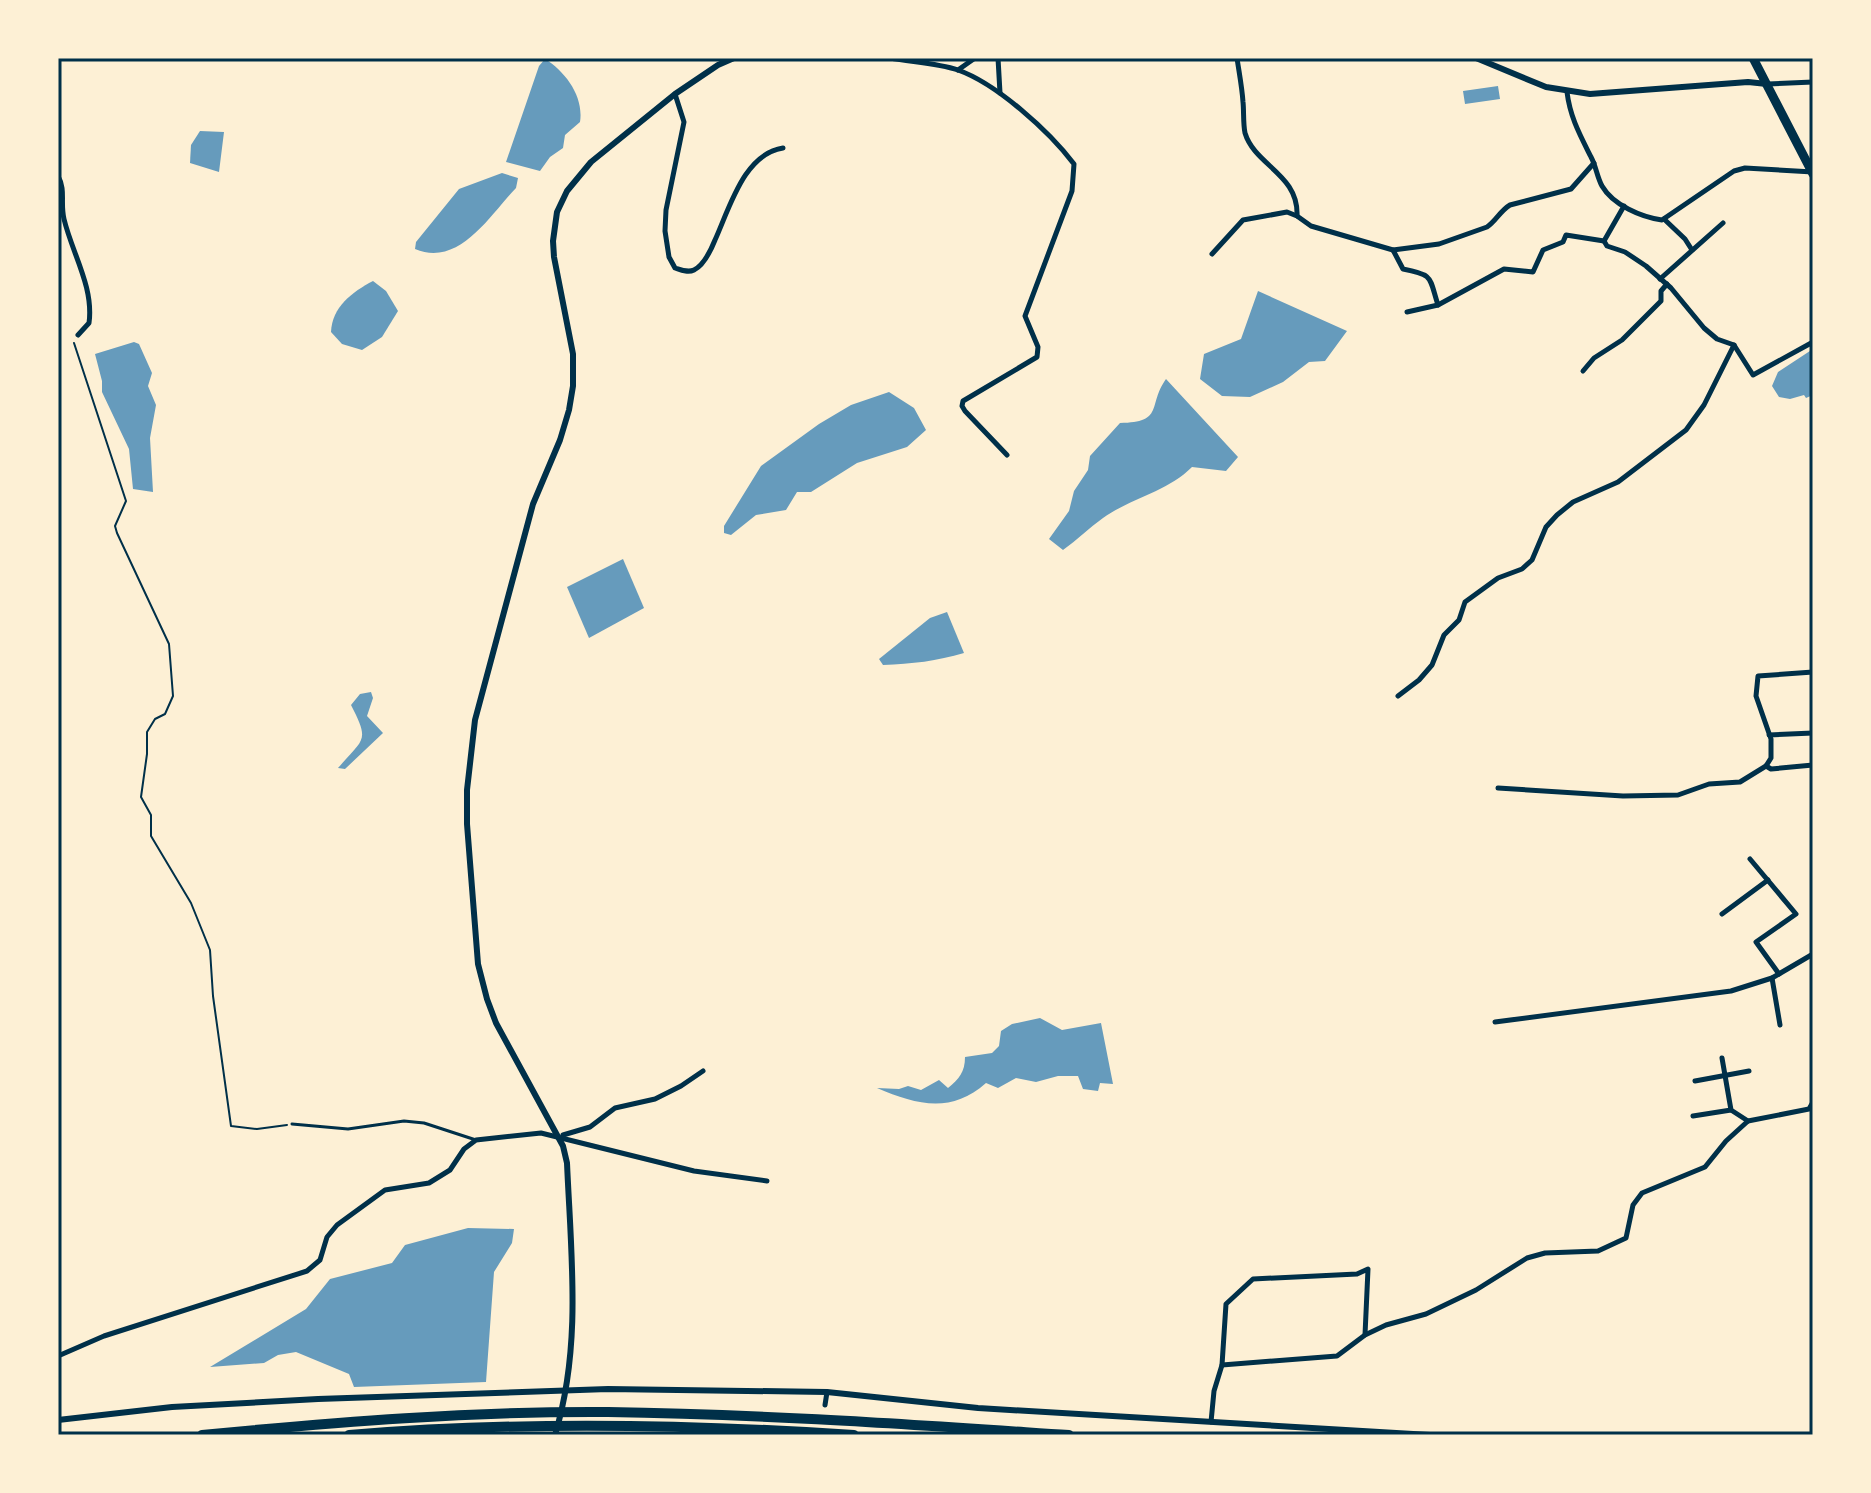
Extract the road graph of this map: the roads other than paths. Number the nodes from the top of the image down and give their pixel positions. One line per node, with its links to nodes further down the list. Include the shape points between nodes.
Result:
1 (734, 58): 12 (street)
2 (890, 58): 8 (street)
3 (975, 58): 8 (street)
4 (998, 58): 13 (street)
5 (1237, 58): 19 (street, via 1245,132 1293,194)
6 (1476, 58): 11 (street)
7 (1753, 58): 10 (highway)
8 (958, 70): 13 (street)
9 (1813, 82): 10 (street)
10 (1767, 84): 11 (street); 16 (highway)
11 (1567, 92): 15 (street, via 1569,114)
12 (675, 94): 14 (street, via 684,122 665,231 675,268 694,270 700,264 746,174 770,150); 60 (street, via 577,176 557,212 554,257 573,354 571,398 526,531 470,753 467,824 478,964 496,1023)
13 (1000, 94): 34 (street, via 1057,142 1074,164 1075,175 1025,316 1037,357 963,401 965,411)
14 (783, 148)
15 (1594, 163): 18 (street, via 1600,184); 23 (street, via 1571,189 1510,205 1487,227 1439,244)
16 (1813, 172): 20 (street, via 1734,171)
17 (58, 176): 30 (street, via 64,219 89,299 89,323)
18 (1624, 206): 20 (street); 22 (street)
19 (1297, 216): 23 (street, via 1311,226); 25 (street, via 1287,212 1243,220)
20 (1664, 219): 24 (street)
21 (1723, 223): 24 (street)
22 (1604, 241): 26 (street); 28 (street, via 1566,235 1563,242 1543,250 1533,272 1498,271)
23 (1393, 250): 28 (street, via 1403,269 1429,276)
24 (1692, 250): 26 (street)
25 (1212, 254)
26 (1660, 279): 27 (street)
27 (1667, 284): 32 (street, via 1704,328); 33 (street, via 1661,301)
28 (1438, 305): 29 (street)
29 (1407, 312)
30 (78, 335)
31 (1813, 342): 32 (street, via 1753,375)
32 (1734, 345): 36 (street, via 1686,430 1618,482 1557,515 1532,560 1465,602 1432,665)
33 (1583, 371)
34 (1007, 455)
35 (1813, 672): 38 (street, via 1758,676 1756,696)
36 (1398, 696)
37 (1813, 733): 38 (street)
38 (1769, 735): 40 (street, via 1772,748)
39 (1813, 765): 40 (street)
40 (1766, 766): 41 (street, via 1740,782 1709,784 1678,795)
41 (1498, 788)
42 (1750, 859): 43 (street)
43 (1768, 880): 44 (street); 46 (street, via 1796,914 1756,942)
44 (1722, 914)
45 (1813, 954): 46 (street)
46 (1779, 974): 47 (street)
47 (1772, 978): 48 (street, via 1731,991); 49 (street)
48 (1495, 1022)
49 (1780, 1025)
50 (1722, 1058): 53 (street)
51 (703, 1071): 60 (street, via 655,1099 615,1108 590,1127)
52 (1749, 1071): 53 (street)
53 (1725, 1075): 54 (street); 56 (street)
54 (1695, 1081)
55 (1813, 1102): 58 (street, via 1809,1109)
56 (1731, 1110): 57 (street); 58 (street)
57 (1693, 1116)
58 (1748, 1121): 63 (street, via 1705,1167 1642,1193 1633,1205 1626,1238 1619,1242 1598,1251 1527,1258 1426,1314)
59 (292, 1124): 61 (lane, via 348,1129 404,1121)
60 (558, 1136): 61 (street); 62 (street, via 694,1171); 72 (street, via 567,1163 573,1349)
61 (476, 1140): 64 (street, via 450,1170 429,1183 385,1190 337,1225 320,1260 307,1271 104,1336)
62 (767, 1181)
63 (1365, 1335): 65 (street, via 1337,1356); 65 (street, via 1368,1269 1357,1274 1253,1279 1226,1304)
64 (58, 1356)
65 (1222, 1365): 69 (street)
66 (827, 1392): 67 (street); 68 (street, via 608,1389 333,1398); 69 (street, via 978,1408)
67 (825, 1405)
68 (58, 1420)
69 (1211, 1422): 75 (street)
70 (202, 1435): 74 (highway, via 386,1419 607,1412)
71 (349, 1435): 73 (highway, via 602,1426)
72 (555, 1435)
73 (854, 1435)
74 (1069, 1435)
75 (1430, 1435)

